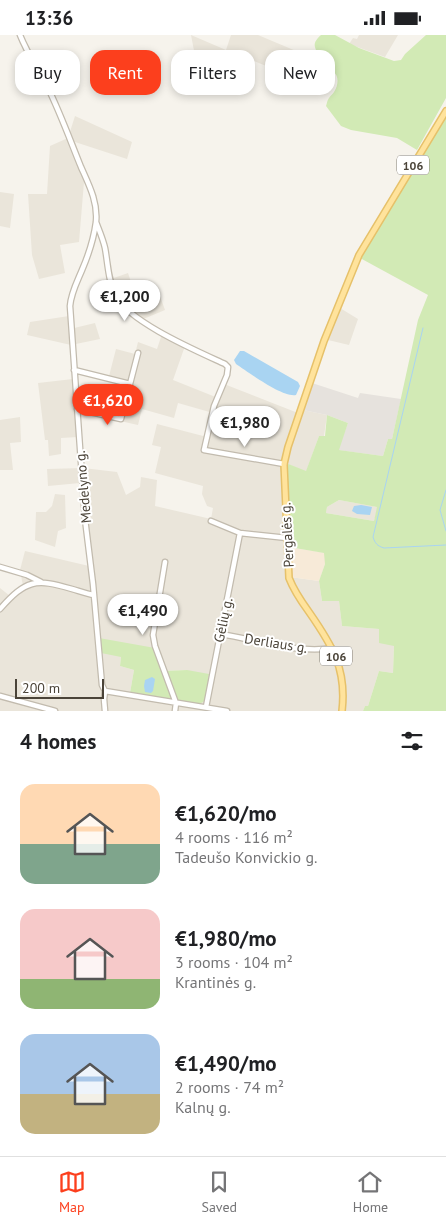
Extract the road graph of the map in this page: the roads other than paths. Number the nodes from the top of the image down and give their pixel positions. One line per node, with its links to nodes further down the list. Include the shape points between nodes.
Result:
1 (20, 35): 3 (street, Medelyno g., via 67,129 93,191)
2 (446, 111): 12 (main road, Pergalės g. / 106, via 359,255 324,341)
3 (96, 221): 4 (street, Medelyno g.); 5 (street)
4 (91, 241): 5 (street); 7 (street, Medelyno g., via 71,296)
5 (103, 242): 12 (street, via 112,285 126,309 140,321 228,367 214,406 204,450)
6 (138, 353): 8 (street)
7 (74, 370): 8 (street); 10 (street, Medelyno g.)
8 (130, 384): 9 (street)
9 (126, 398)
10 (77, 409): 11 (street, via 121,419); 19 (street, Medelyno g.)
11 (123, 411)
12 (284, 464): 15 (main road, Pergalės g. / 106)
13 (211, 521): 14 (street)
14 (240, 533): 15 (street); 21 (street, Gėlių g.)
15 (287, 538): 22 (main road, Pergalės g. / 106, via 288,571 293,587)
16 (165, 562): 25 (street, via 153,635)
17 (0, 567): 18 (street)
18 (41, 582): 19 (street); 20 (street, via 28,584)
19 (94, 595): 23 (street, Medelyno g.)
20 (0, 609)
21 (220, 634): 22 (street, Derliaus g., via 302,648); 26 (street, Gėlių g.)
22 (332, 648): 31 (main road, Pergalės g. / 106, via 344,689)
23 (104, 691): 25 (street); 28 (street, Medelyno g.)
24 (0, 695): 27 (street)
25 (176, 703): 26 (street); 29 (street)
26 (206, 707): 30 (street)
27 (55, 711)
28 (105, 711)
29 (175, 711)
30 (228, 711)
31 (342, 711)

